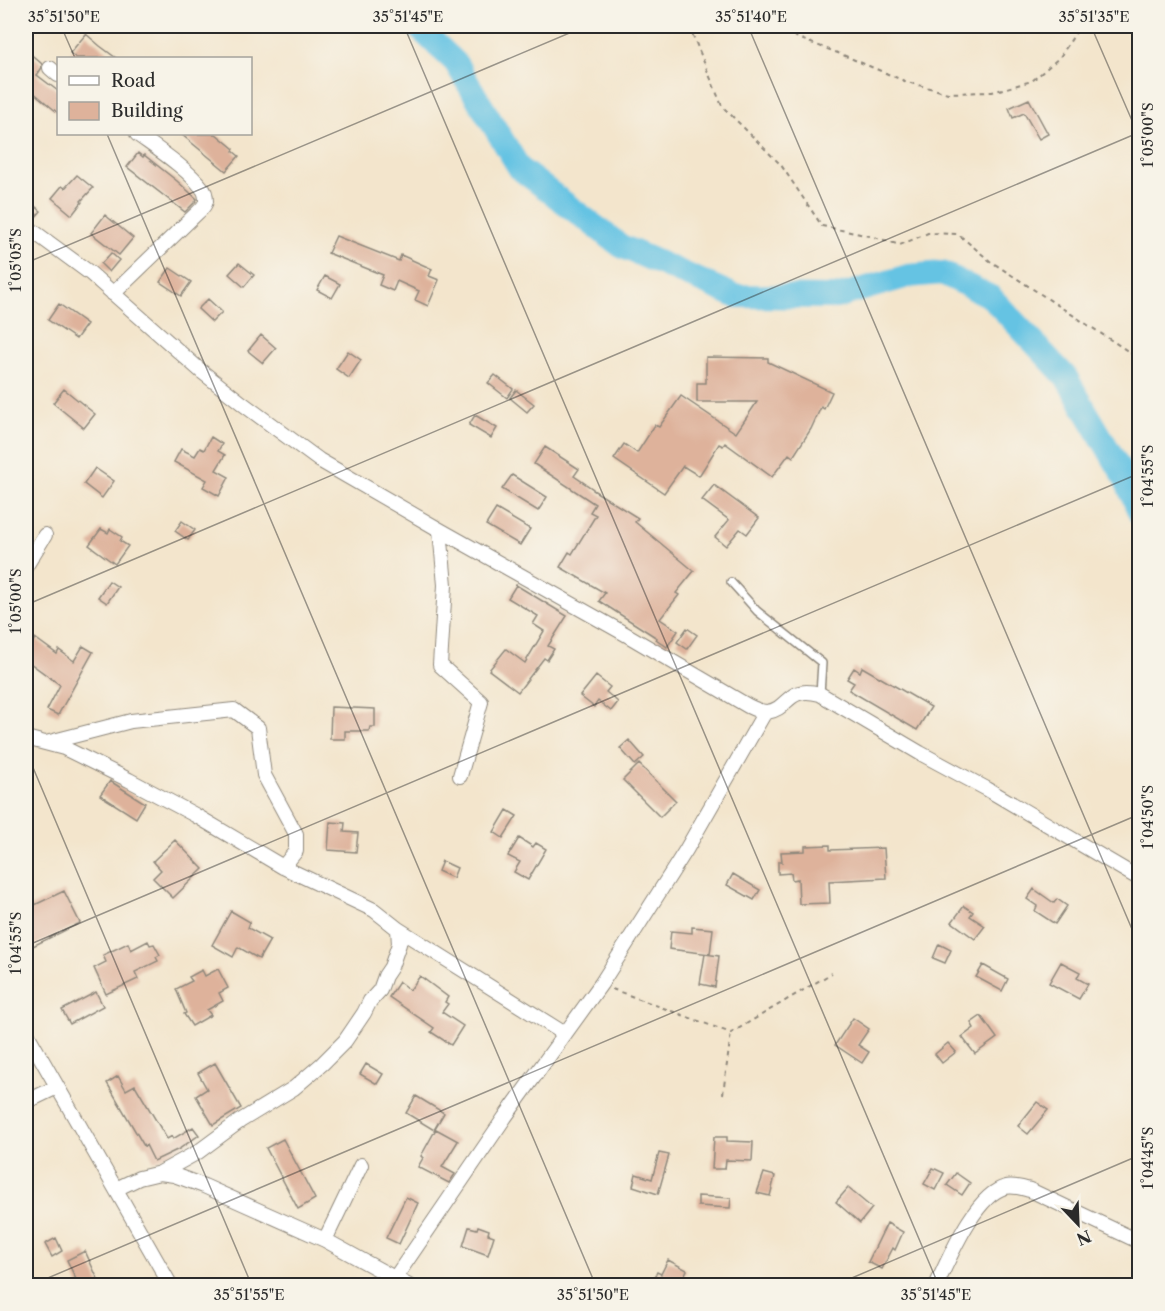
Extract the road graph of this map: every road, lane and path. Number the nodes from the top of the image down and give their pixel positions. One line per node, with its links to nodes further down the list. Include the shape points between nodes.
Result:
1 (689, 26): 7 (path, via 722,106 781,165 822,226 900,245 928,233 958,234 990,261)
2 (778, 26): 3 (path, via 798,38 907,82 948,93 992,92 1032,81 1060,57)
3 (1080, 26)
4 (138, 135): 6 (street, via 198,183 204,189 206,202)
5 (26, 225): 6 (street)
6 (113, 294): 8 (street, via 201,370 300,447)
7 (1140, 359)
8 (440, 530): 13 (street, via 748,706); 16 (street, via 445,585 440,665 482,702)
9 (45, 535): 10 (street)
10 (26, 566)
11 (731, 582): 12 (lane, via 757,611 822,663)
12 (820, 694): 13 (street, via 807,691 793,695); 18 (street)
13 (765, 712): 21 (street, via 686,850)
14 (26, 738): 15 (street)
15 (44, 744): 17 (street, via 64,748 129,780); 17 (street, via 131,721 234,710 258,728 264,775 296,834 296,851)
16 (460, 776)
17 (283, 867): 19 (street, via 374,910)
18 (1140, 879)
19 (398, 929): 24 (street); 29 (street, via 399,944 380,990 345,1041 322,1065 198,1152)
20 (832, 973): 23 (path)
21 (601, 984): 23 (path); 24 (street)
22 (26, 1032): 25 (street)
23 (731, 1033): 26 (path)
24 (566, 1034): 33 (street)
25 (57, 1087): 27 (street); 30 (street)
26 (723, 1094)
27 (26, 1104)
28 (361, 1165): 31 (street)
29 (159, 1173): 30 (street); 31 (street, via 204,1186)
30 (116, 1189): 34 (street)
31 (325, 1240): 33 (street)
32 (1140, 1242): 36 (street, via 1030,1190 1007,1187 994,1192 971,1217)
33 (395, 1278): 35 (street)
34 (171, 1286)
35 (409, 1286)
36 (936, 1286)

